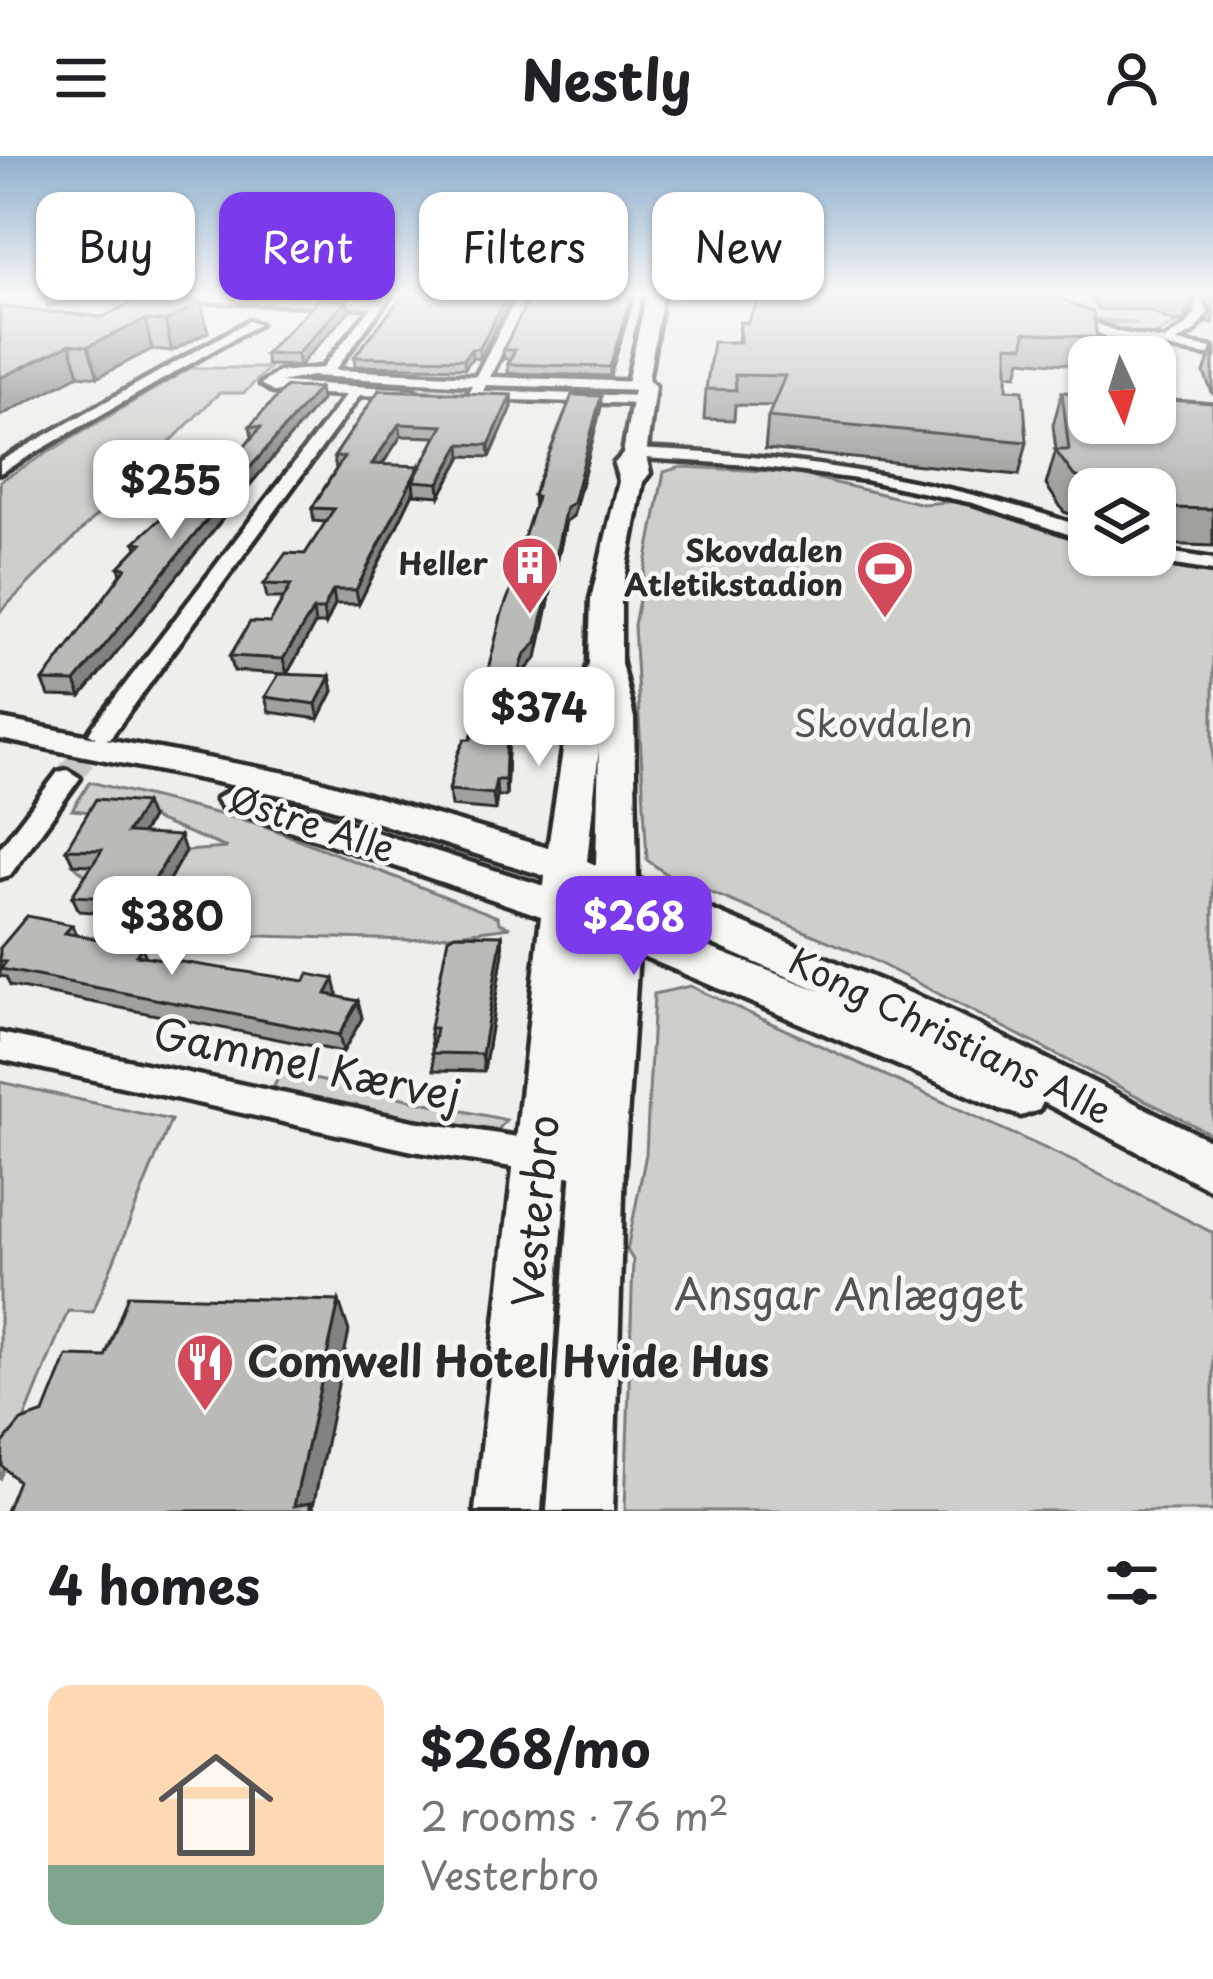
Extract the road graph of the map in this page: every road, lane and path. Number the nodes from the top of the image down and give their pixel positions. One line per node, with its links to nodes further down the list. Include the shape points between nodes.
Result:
1 (196, 356): 11 (street)
2 (339, 356): 6 (street)
3 (493, 356): 7 (street)
4 (643, 356): 9 (main road)
5 (660, 356): 9 (main road, via 656,383)
6 (326, 372): 7 (street); 8 (street, via 279,374 268,386)
7 (477, 388): 8 (street); 9 (street)
8 (356, 391): 17 (street)
9 (644, 393): 10 (main road)
10 (634, 463): 12 (street, via 794,466 954,494); 15 (main road, via 608,586)
11 (0, 468)
12 (1068, 529)
13 (1176, 559): 14 (street)
14 (1213, 565)
15 (605, 663): 21 (main road, via 616,718); 21 (main road, via 585,717)
16 (0, 729): 21 (main road, Østre Alle, via 314,791)
17 (101, 733)
18 (0, 747): 21 (main road, Østre Alle, via 150,777)
19 (67, 778): 20 (street)
20 (0, 868)
21 (590, 898): 23 (main road, Vesterbro); 24 (main road, Kong Christians Alle, via 842,981); 25 (main road, Kong Christians Alle)
22 (0, 1046): 23 (street, Gammel Kærvej, via 413,1136)
23 (570, 1161): 26 (main road, Vesterbro); 27 (main road, Vesterbro)
24 (1213, 1168)
25 (1213, 1179)
26 (508, 1511)
27 (580, 1511)

